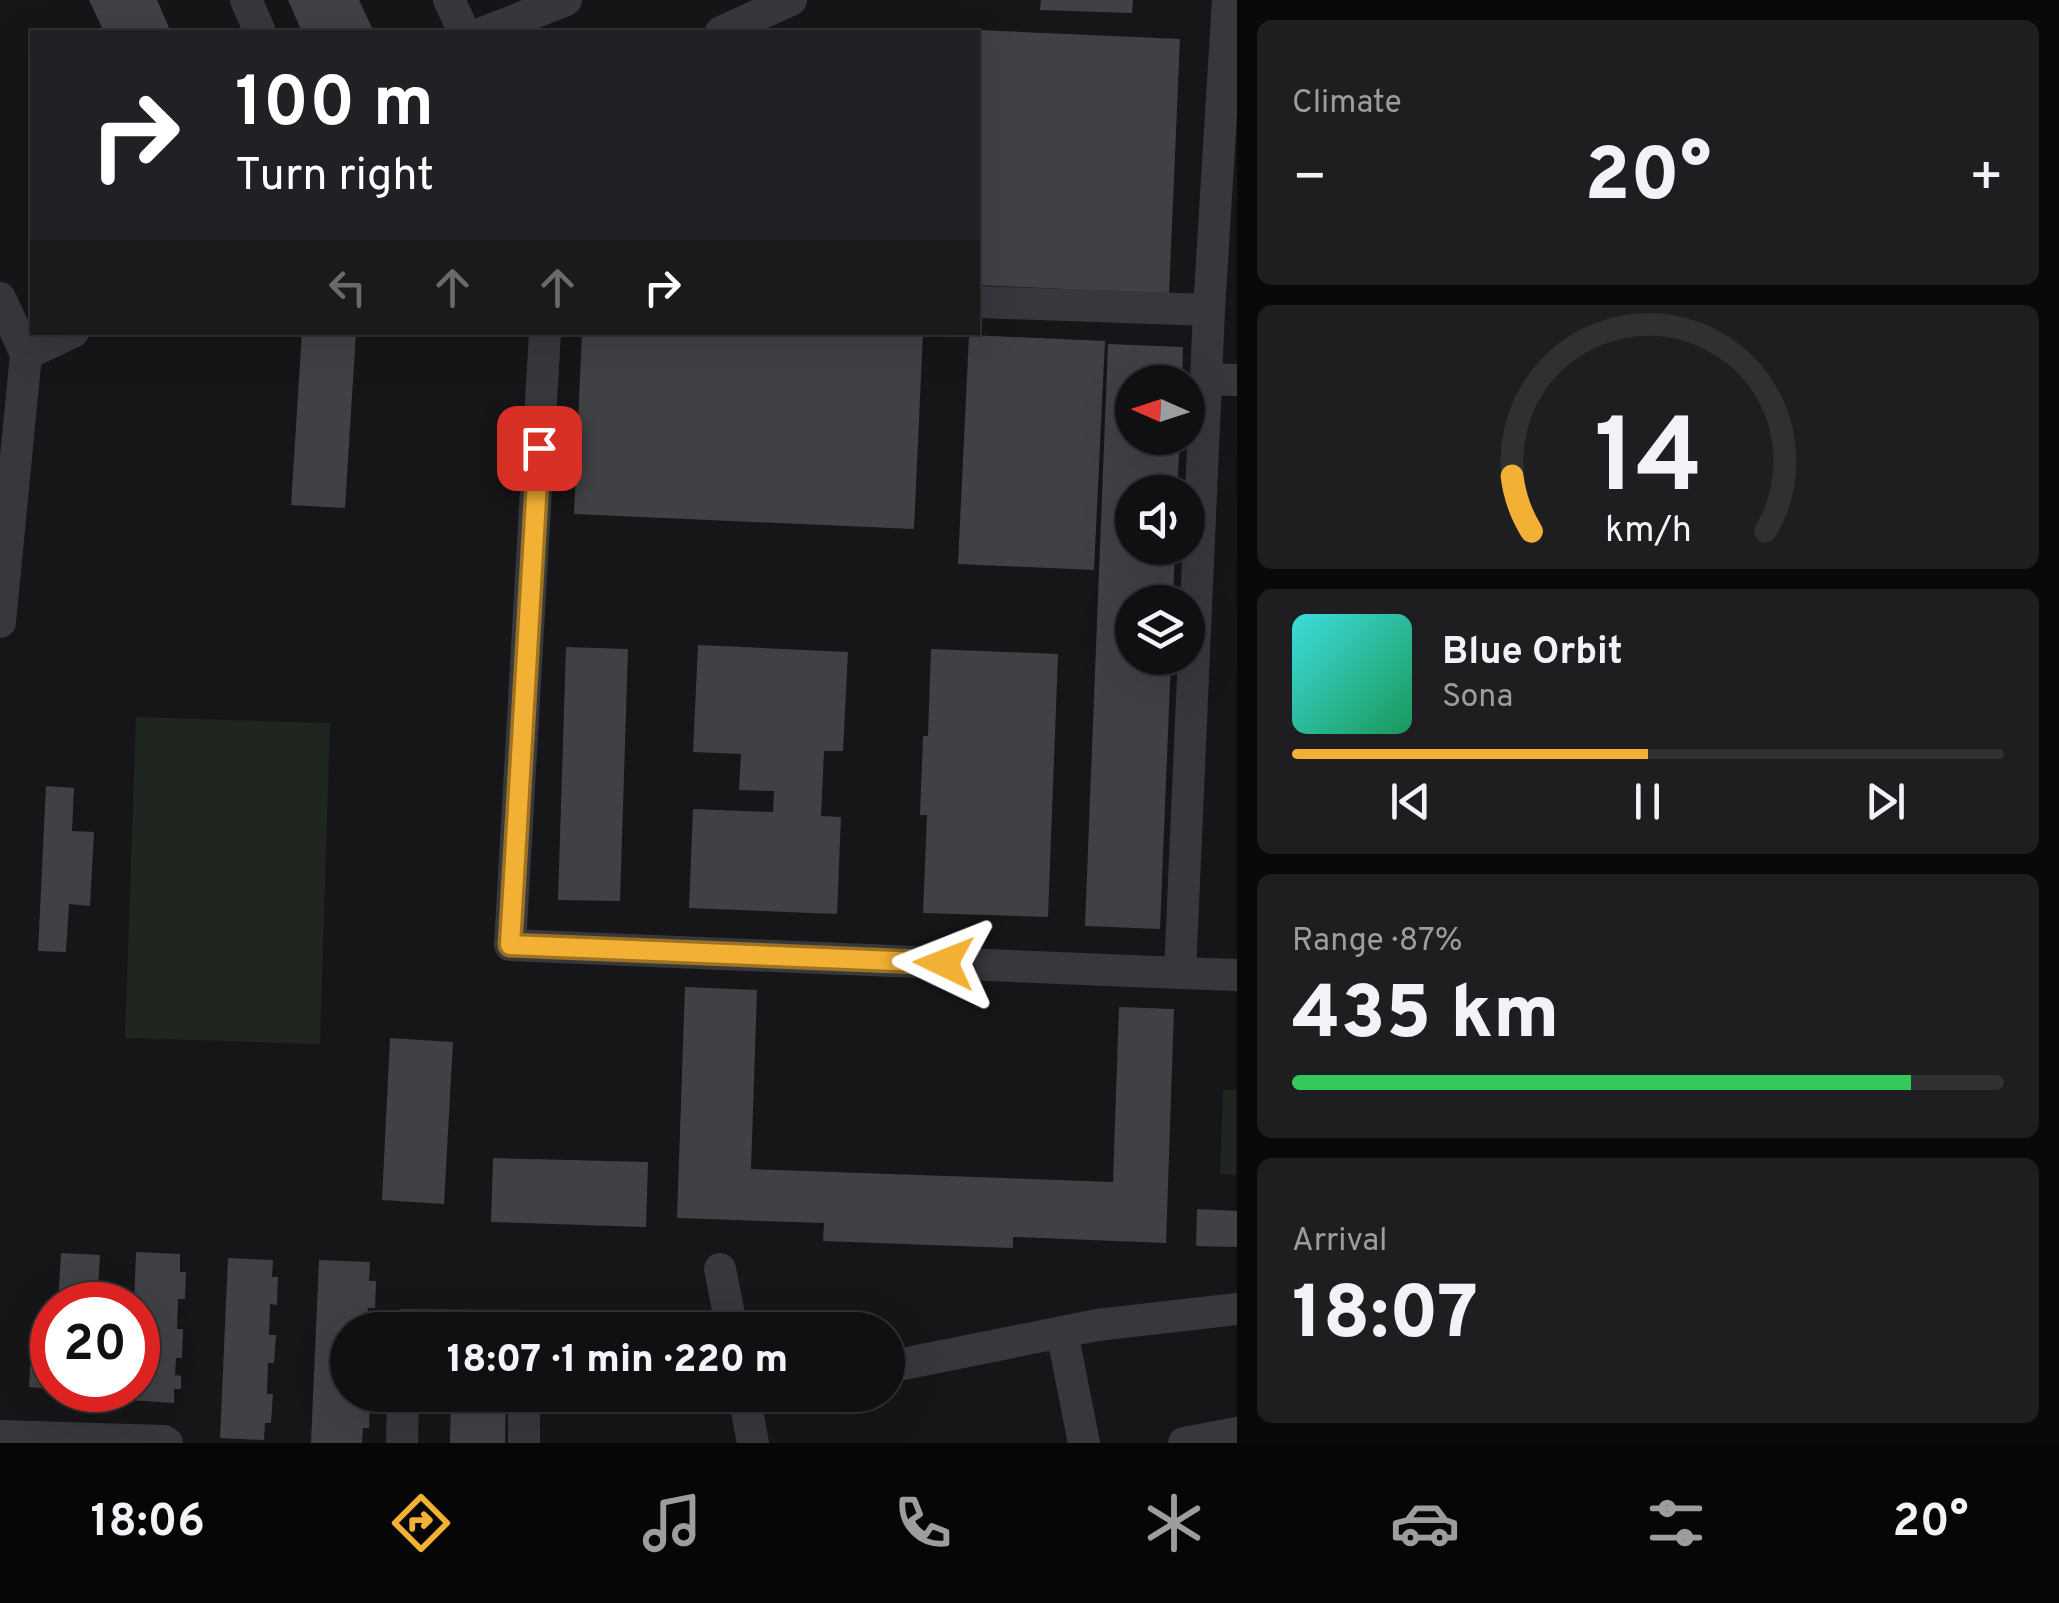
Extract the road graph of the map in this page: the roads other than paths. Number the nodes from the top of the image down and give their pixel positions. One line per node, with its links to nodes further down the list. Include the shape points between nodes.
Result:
1 (246, 0): 6 (street)
2 (449, 0): 7 (street)
3 (566, 0): 8 (street)
4 (791, 0): 9 (street)
5 (1228, 0): 12 (street)
6 (259, 30)
7 (463, 30)
8 (490, 30)
9 (725, 30)
10 (0, 298): 15 (street)
11 (980, 302): 12 (street)
12 (1209, 310): 16 (street)
13 (67, 335): 15 (street)
14 (546, 335): 19 (street, via 510,945)
15 (26, 354): 17 (street)
16 (1221, 379): 19 (street)
17 (5, 514): 18 (street)
18 (0, 622)
19 (1180, 973): 20 (street)
20 (1236, 975)
21 (720, 1269): 23 (street)
22 (1236, 1309): 24 (street)
23 (728, 1312)
24 (1062, 1332): 25 (street); 35 (street)
25 (905, 1364)
26 (403, 1412): 32 (street)
27 (524, 1412): 33 (street)
28 (748, 1412): 34 (street)
29 (1236, 1433): 36 (street)
30 (0, 1436): 31 (street)
31 (166, 1443)
32 (402, 1443)
33 (524, 1443)
34 (753, 1443)
35 (1084, 1443)
36 (1184, 1443)

